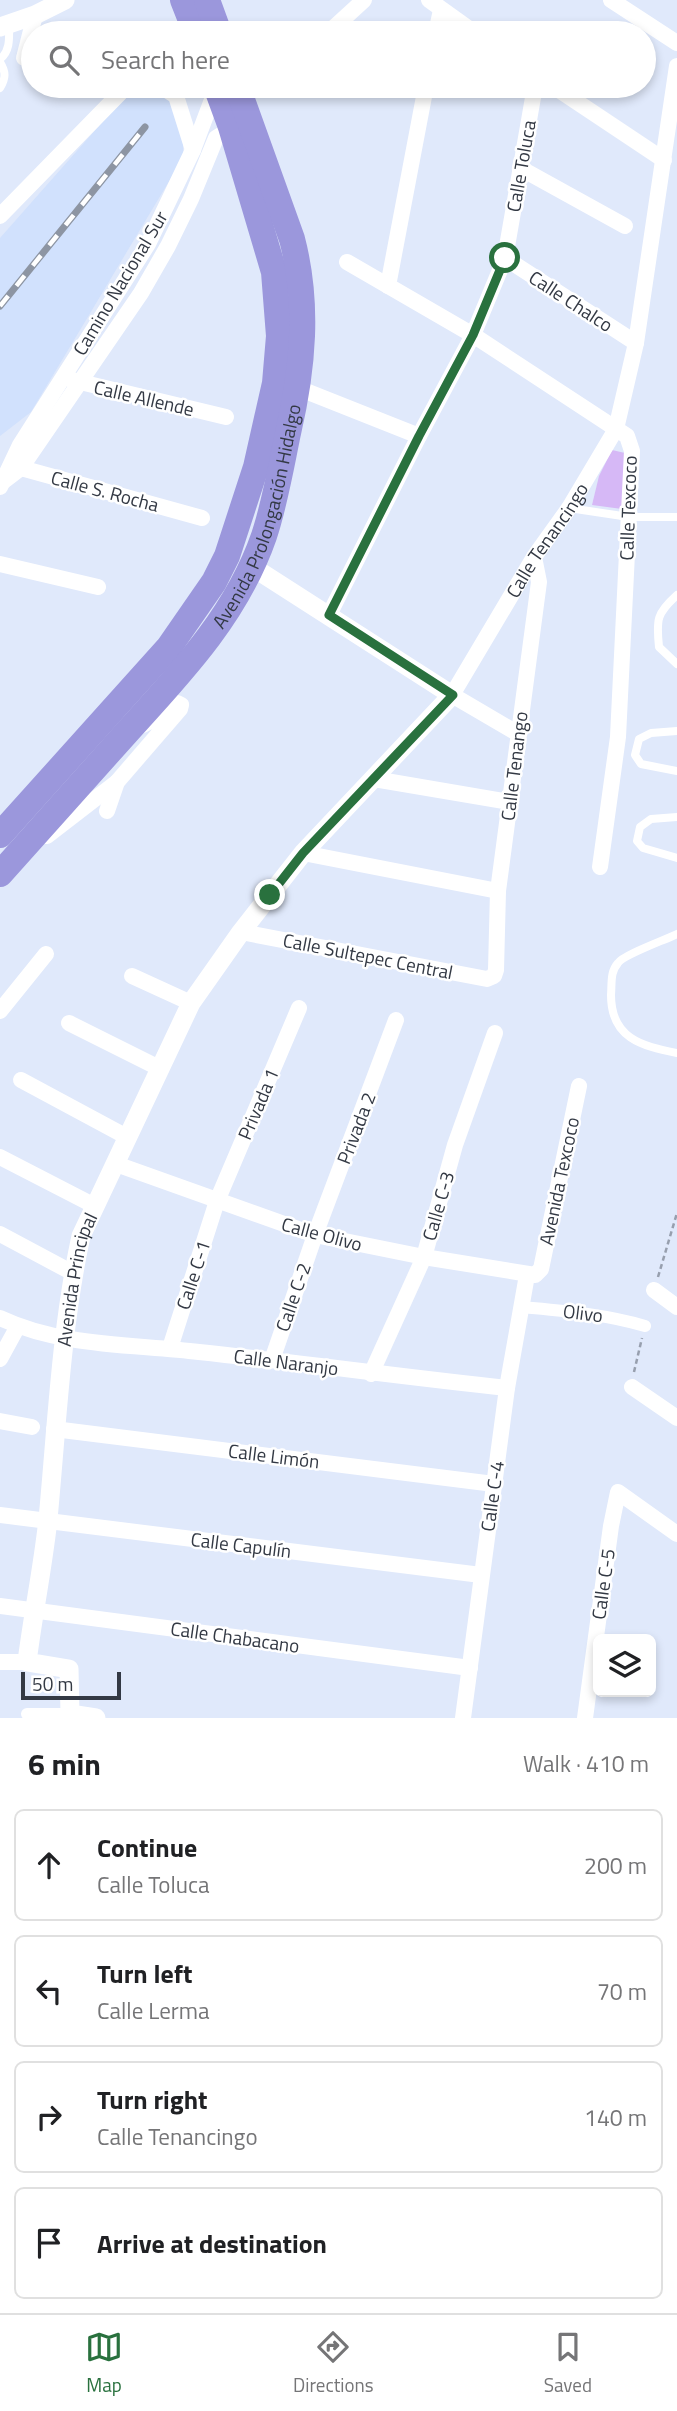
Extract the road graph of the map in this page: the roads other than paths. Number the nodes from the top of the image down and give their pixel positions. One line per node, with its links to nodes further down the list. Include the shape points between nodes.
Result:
1 (65, 0): 7 (street)
2 (183, 0): 9 (highway)
3 (207, 0): 10 (highway)
4 (364, 0): 11 (street)
5 (611, 0): 13 (street)
6 (435, 5): 12 (street)
7 (35, 15): 8 (street); 14 (street)
8 (33, 21)
9 (191, 21)
10 (215, 21)
11 (341, 21)
12 (458, 21)
13 (643, 21)
14 (4, 25): 17 (lane, via 9,45)
15 (656, 29): 16 (street)
16 (677, 43)
17 (0, 61): 19 (lane, via 5,79)
18 (677, 65): 29 (street, Calle Tenancingo)
19 (0, 88)
20 (115, 98): 31 (street)
21 (177, 98): 28 (street)
22 (216, 98): 28 (street, Camino Nacional Sur)
23 (230, 98): 27 (highway, Avenida Prolongación Hidalgo)
24 (424, 98): 35 (street)
25 (533, 98): 30 (street, Calle Toluca)
26 (570, 98): 29 (street)
27 (240, 123): 39 (street, Camino Nacional Sur, via 221,133 212,145 168,246); 40 (highway, Avenida Prolongación Hidalgo, via 280,203 298,263 304,334); 55 (highway, Avenida Prolongación Hidalgo, via 274,272 279,336 275,383 246,502 227,556)
28 (193, 150): 38 (street, Camino Nacional Sur, via 148,244)
29 (664, 160): 37 (street, Calle Tenancingo)
30 (520, 168): 32 (street); 33 (street, Calle Toluca)
31 (0, 216)
32 (625, 226)
33 (505, 258): 36 (street, Calle Toluca); 37 (street, Calle Chalco)
34 (347, 262): 35 (street, Calle Texcoco)
35 (388, 286): 36 (street, Calle Texcoco)
36 (473, 335): 42 (street, Calle Texcoco); 43 (street, Calle Toluca)
37 (636, 343): 42 (street, Calle Tenancingo)
38 (63, 376): 39 (street, Calle Allende); 44 (street, Camino Nacional Sur)
39 (79, 384): 41 (street, Calle Allende); 44 (street, Camino Nacional Sur)
40 (298, 388): 43 (street); 52 (highway, Avenida Prolongación Hidalgo, via 264,536)
41 (226, 417)
42 (616, 429): 46 (street, Calle Tenancingo); 48 (street, Calle Texcoco, via 627,436 632,451)
43 (419, 436): 56 (street, Calle Toluca)
44 (15, 465): 45 (street, Camino Nacional Sur); 47 (street, Calle S. Rocha)
45 (2, 484)
46 (569, 508): 48 (lane); 50 (street, Calle Tenancingo)
47 (202, 517)
48 (629, 517): 49 (lane); 72 (street, Calle Texcoco, via 618,737)
49 (677, 517)
50 (534, 556): 59 (street, Calle Tenancingo); 62 (street, Calle Tenango, via 538,582)
51 (0, 564): 53 (street)
52 (251, 566): 56 (street); 57 (highway, Avenida Prolongación Hidalgo)
53 (98, 587)
54 (677, 595): 58 (lane, via 659,613 657,634 659,647)
55 (198, 606): 57 (highway); 69 (highway, Avenida Prolongación Hidalgo, via 169,647)
56 (329, 615): 59 (street)
57 (222, 621): 60 (highway, Avenida Prolongación Hidalgo)
58 (677, 664)
59 (453, 695): 62 (street); 64 (street, Calle Tenancingo)
60 (129, 730): 65 (street, via 157,719 177,703 181,705); 73 (highway, Avenida Prolongación Hidalgo)
61 (677, 731): 63 (lane, via 639,738 635,755 641,764)
62 (517, 733): 66 (street, Calle Tenango)
63 (677, 771)
64 (374, 779): 66 (street); 70 (street, Calle Tenancingo)
65 (117, 782): 67 (street); 74 (street, via 40,842)
66 (510, 802): 75 (street, Calle Tenango)
67 (107, 811)
68 (677, 817): 71 (lane, via 651,819 640,827 637,841 643,848)
69 (0, 835)
70 (303, 853): 75 (street); 76 (street, Calle Tenancingo)
71 (677, 858)
72 (600, 867)
73 (0, 874)
74 (0, 888)
75 (498, 891): 80 (street, Calle Tenango)
76 (241, 932): 80 (street, Calle Sultepec Central, via 487,979); 81 (street, Avenida Principal)
77 (677, 934): 87 (lane, via 619,960 612,974 611,1008 620,1029 644,1046)
78 (46, 954): 83 (street)
79 (132, 976): 81 (street)
80 (494, 976)
81 (191, 1003): 88 (street, Avenida Principal)
82 (299, 1007): 94 (street, Privada 1)
83 (0, 1011)
84 (396, 1020): 97 (street, Privada 2)
85 (69, 1023): 88 (street)
86 (495, 1034): 98 (street, Calle C-3, via 455,1145)
87 (677, 1053)
88 (160, 1069): 91 (street, Avenida Principal)
89 (21, 1080): 91 (street)
90 (579, 1086): 100 (street, Avenida Texcoco, via 541,1269)
91 (127, 1137): 93 (street, Avenida Principal)
92 (0, 1157): 95 (street)
93 (117, 1164): 94 (street, Calle Olivo); 95 (street, Avenida Principal)
94 (217, 1201): 97 (street, Calle Olivo); 108 (street, Calle C-1)
95 (96, 1206): 99 (street, Avenida Principal, via 81,1236)
96 (0, 1234): 99 (street)
97 (315, 1235): 98 (street, Calle Olivo); 110 (street, Calle C-2)
98 (424, 1257): 100 (street, Calle Olivo); 111 (street, Calle C-3)
99 (73, 1273): 107 (street, Avenida Principal)
100 (531, 1276): 102 (street, Calle C-4)
101 (654, 1290): 103 (street)
102 (521, 1307): 106 (street, Olivo, via 584,1312); 113 (street, Calle C-4)
103 (677, 1307)
104 (0, 1318): 105 (street, Calle Naranjo)
105 (18, 1326): 107 (street, Calle Naranjo); 109 (street)
106 (645, 1326)
107 (64, 1339): 108 (street, Calle Naranjo); 117 (street, Avenida Principal)
108 (170, 1348): 110 (street, Calle Naranjo)
109 (0, 1359)
110 (272, 1360): 111 (street, Calle Naranjo)
111 (371, 1374): 113 (street, Calle Naranjo)
112 (632, 1387): 114 (street)
113 (507, 1388): 118 (street, Calle C-4)
114 (677, 1418)
115 (0, 1421): 116 (street)
116 (32, 1427)
117 (54, 1429): 118 (street, Calle Limón); 120 (street, Avenida Principal)
118 (494, 1484): 122 (street, Calle C-4)
119 (0, 1515): 120 (street, Calle Capulín)
120 (48, 1520): 122 (street, Calle Capulín); 124 (street, Avenida Principal)
121 (677, 1534): 132 (street, Calle C-5, via 618,1492)
122 (481, 1575): 127 (street, Calle C-4)
123 (0, 1606): 124 (street, Calle Chabacano)
124 (34, 1610): 126 (street, Avenida Principal); 127 (street, Calle Chabacano)
125 (0, 1662): 126 (street)
126 (27, 1662): 129 (street, via 69,1669)
127 (470, 1668): 131 (street, Calle C-4)
128 (27, 1714): 129 (street)
129 (70, 1714): 130 (street)
130 (96, 1718)
131 (463, 1718)
132 (585, 1718)

